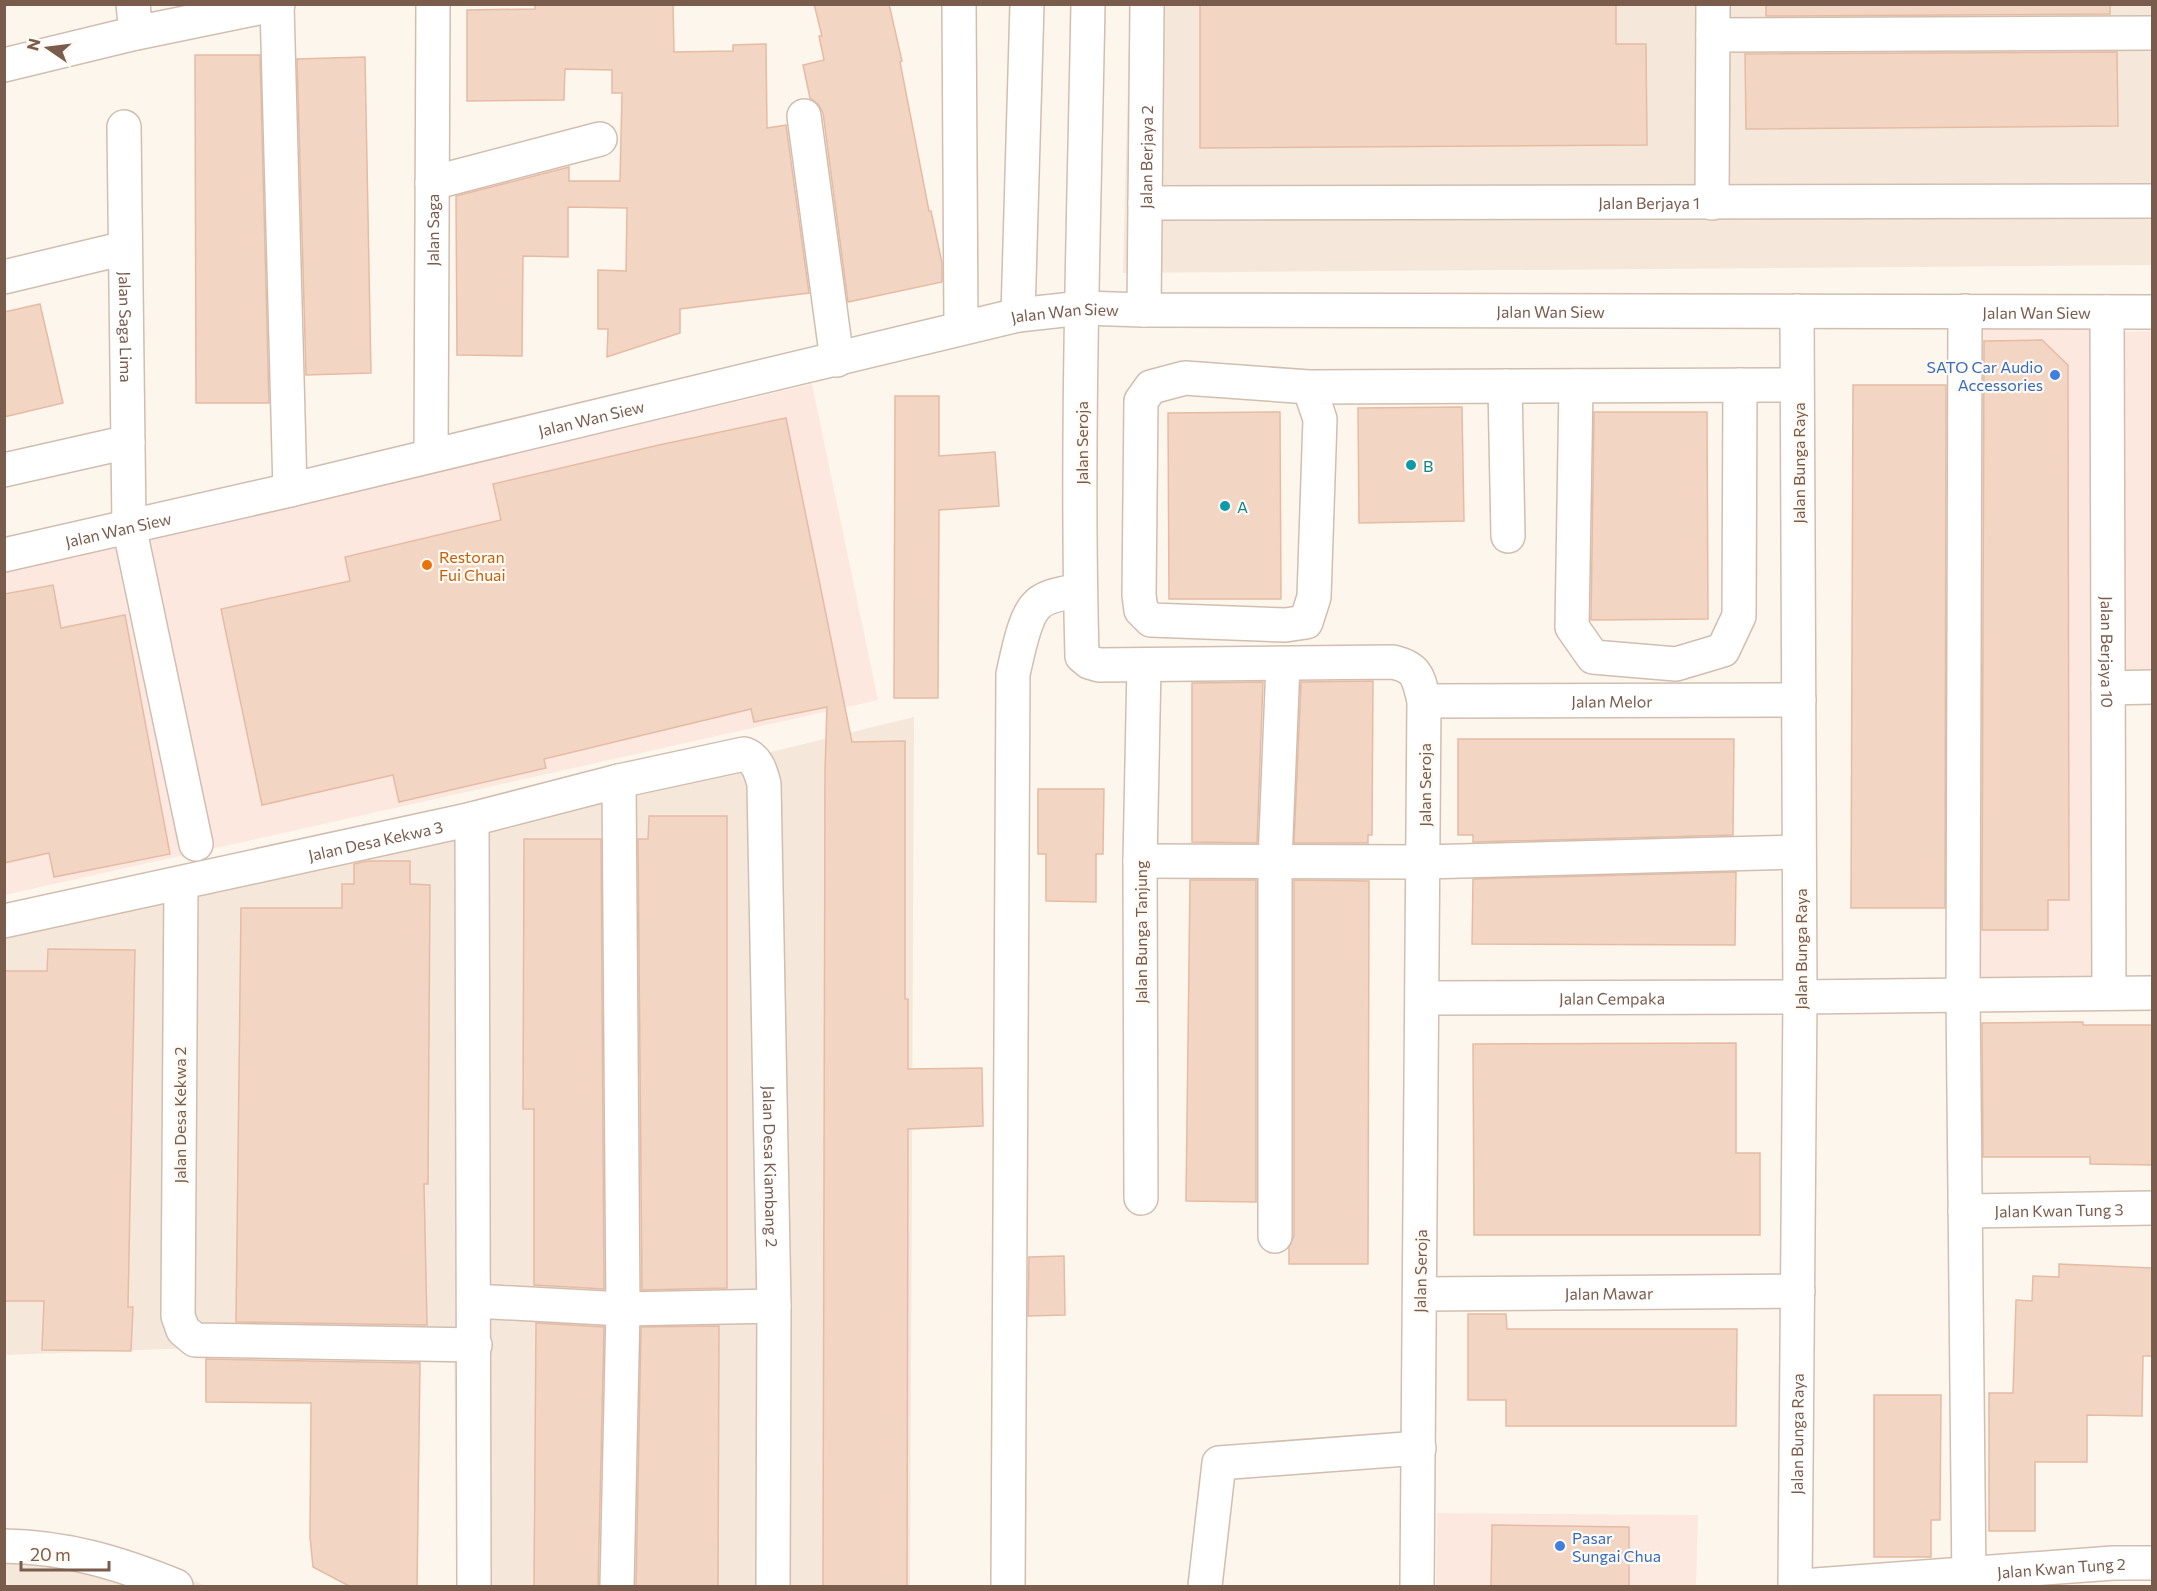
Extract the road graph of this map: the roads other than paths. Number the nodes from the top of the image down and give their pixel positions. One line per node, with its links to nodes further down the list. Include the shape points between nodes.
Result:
1 (433, 4): 14 (street, Jalan Saga)
2 (959, 4): 27 (street)
3 (1027, 4): 26 (street)
4 (1088, 4): 20 (street, Jalan Seroja)
5 (1147, 4): 16 (street, Jalan Berjaya 2)
6 (278, 5): 7 (street); 37 (street)
7 (135, 19): 10 (street)
8 (1713, 20): 9 (street); 17 (street)
9 (2152, 33)
10 (4, 65)
11 (804, 116): 28 (street)
12 (124, 127): 18 (street, Jalan Saga Lima)
13 (600, 139): 14 (street)
14 (432, 183): 35 (street, Jalan Saga)
15 (2152, 201): 17 (street, Jalan Berjaya 1)
16 (1145, 203): 17 (street, Jalan Berjaya 1); 21 (street, Jalan Berjaya 2)
17 (1712, 203)
18 (125, 248): 19 (street); 34 (street, Jalan Saga Lima)
19 (4, 277)
20 (1082, 308): 21 (street, Jalan Wan Siew); 26 (street, Jalan Wan Siew); 41 (street, Jalan Seroja)
21 (1144, 310): 22 (street, Jalan Wan Siew)
22 (1797, 311): 23 (street, Jalan Wan Siew); 29 (street, Jalan Bunga Raya)
23 (1965, 311): 24 (street, Jalan Wan Siew); 60 (street)
24 (2107, 312): 25 (street, Jalan Wan Siew); 45 (street, Jalan Berjaya 10)
25 (2152, 312)
26 (1018, 315): 27 (street, Jalan Wan Siew)
27 (961, 327): 28 (street, Jalan Wan Siew)
28 (837, 360): 35 (street, Jalan Wan Siew)
29 (1797, 385): 32 (street); 47 (street, Jalan Bunga Raya)
30 (1505, 386): 31 (street); 33 (street); 39 (street)
31 (1576, 386): 32 (street); 32 (street, via 1572,627 1593,657 1676,664 1723,650 1739,616)
32 (1740, 386)
33 (1309, 387): 33 (street, via 1320,419 1314,597 1306,622 1285,625 1151,620 1141,610 1139,595 1141,401 1151,387 1185,378)
34 (128, 442): 36 (street); 38 (street, Jalan Saga Lima)
35 (431, 455): 37 (street, Jalan Wan Siew)
36 (4, 471)
37 (290, 490): 38 (street, Jalan Wan Siew)
38 (129, 526): 40 (street, Jalan Wan Siew); 51 (street, Jalan Saga Lima)
39 (1508, 536)
40 (4, 555)
41 (1080, 590): 43 (street, Jalan Seroja, via 1082,656 1099,665); 81 (street, via 1035,606 1022,636 1013,674)
42 (1283, 664): 43 (street, Jalan Seroja); 46 (street, Jalan Seroja, via 1407,665 1416,673); 54 (street)
43 (1144, 666): 53 (street, Jalan Bunga Tanjung)
44 (2152, 687): 45 (street)
45 (2108, 688): 58 (street, Jalan Berjaya 10)
46 (1424, 700): 47 (street, Jalan Melor); 55 (street, Jalan Seroja)
47 (1799, 700): 52 (street, Jalan Bunga Raya)
48 (744, 754): 49 (street, Jalan Desa Kekwa 3); 70 (street, Jalan Desa Kiambang 2, via 754,760 764,784)
49 (619, 781): 50 (street, Jalan Desa Kekwa 3); 71 (street)
50 (472, 819): 56 (street, Jalan Desa Kekwa 3); 69 (street)
51 (196, 844)
52 (1799, 852): 55 (street); 61 (street, Jalan Bunga Raya)
53 (1140, 861): 54 (street); 63 (street, Jalan Bunga Tanjung)
54 (1275, 861): 55 (street); 66 (street)
55 (1424, 862): 62 (street, Jalan Seroja)
56 (181, 883): 57 (street, Jalan Desa Kekwa 3); 72 (street, Jalan Desa Kekwa 2, via 178,1317 183,1330 195,1340)
57 (4, 921)
58 (2109, 993): 59 (street); 60 (street)
59 (2152, 993)
60 (1964, 995): 61 (street); 65 (street)
61 (1800, 997): 62 (street, Jalan Cempaka); 67 (street, Jalan Bunga Raya)
62 (1423, 998): 68 (street, Jalan Seroja)
63 (1141, 1198)
64 (2152, 1208): 65 (street, Jalan Kwan Tung 3)
65 (1965, 1211): 76 (street)
66 (1275, 1236)
67 (1798, 1291): 68 (street, Jalan Mawar); 84 (street, Jalan Bunga Raya)
68 (1420, 1294): 73 (street, Jalan Seroja)
69 (474, 1301): 71 (street); 72 (street)
70 (774, 1306): 71 (street); 80 (street, Jalan Desa Kiambang 2)
71 (624, 1309): 79 (street)
72 (475, 1345): 78 (street)
73 (1419, 1448): 82 (street, via 1219,1463); 83 (street, Jalan Seroja)
74 (4, 1546): 77 (street, via 35,1547 106,1560)
75 (2152, 1563): 76 (street, Jalan Kwan Tung 2, via 2113,1563)
76 (1969, 1580): 85 (street, Jalan Kwan Tung 2)
77 (176, 1587)
78 (474, 1587)
79 (617, 1587)
80 (773, 1587)
81 (1008, 1587)
82 (1205, 1587)
83 (1417, 1587)
84 (1795, 1587)
85 (1802, 1587)

